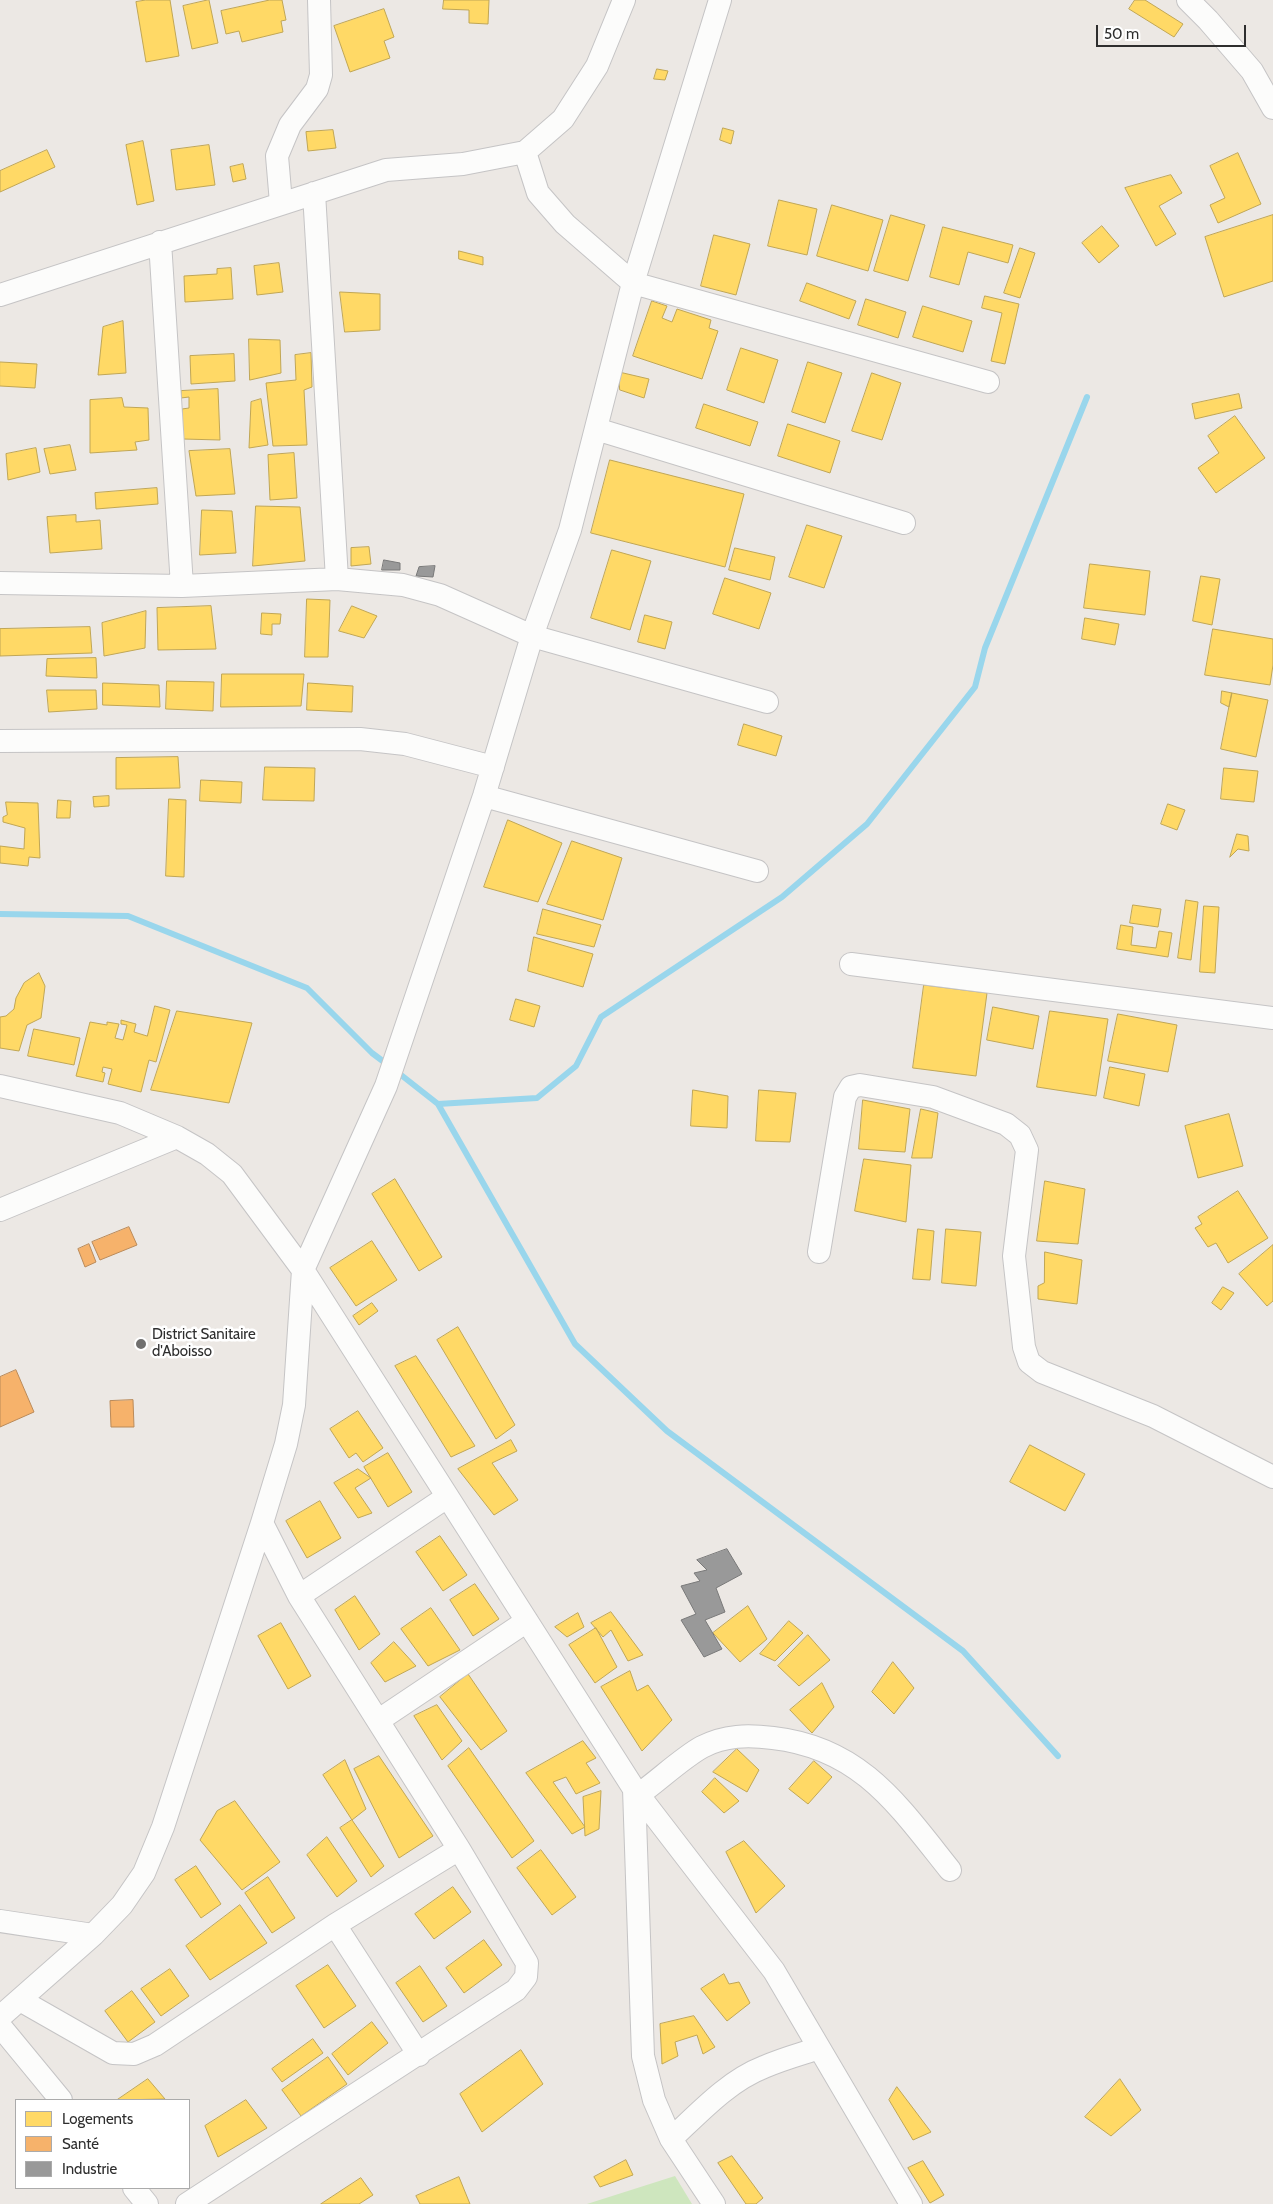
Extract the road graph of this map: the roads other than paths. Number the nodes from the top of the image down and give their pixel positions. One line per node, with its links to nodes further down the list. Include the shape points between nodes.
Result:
1 (319, 0): 8 (street, via 321,75 317,89 290,125 279,148)
2 (624, 0): 6 (street, via 597,66 568,111)
3 (720, 0): 10 (street)
4 (1188, 0): 5 (street, via 1252,71)
5 (1273, 108)
6 (524, 152): 7 (street, via 463,164 386,170); 10 (street, via 538,193 565,224)
7 (314, 193): 8 (street); 15 (street)
8 (281, 203): 9 (street)
9 (160, 242): 11 (street); 17 (street)
10 (633, 283): 12 (street); 13 (street)
11 (0, 295)
12 (988, 382)
13 (596, 430): 14 (street); 18 (street, via 570,530)
14 (904, 523)
15 (337, 579): 17 (street); 18 (street, via 403,585 440,596)
16 (0, 582): 17 (street)
17 (182, 586)
18 (532, 636): 19 (street); 21 (street)
19 (767, 702)
20 (0, 740): 21 (street, via 360,739 405,744)
21 (492, 767): 22 (street)
22 (484, 796): 23 (street); 30 (street, via 386,1086)
23 (757, 871)
24 (851, 964): 25 (street)
25 (1273, 1018)
26 (0, 1086): 27 (street, via 120,1113)
27 (178, 1137): 28 (street); 30 (street, via 232,1174)
28 (0, 1210)
29 (819, 1252): 31 (street, via 845,1097 851,1087 860,1084 933,1096 1006,1124 1020,1135 1027,1150 1014,1256 1024,1347 1029,1362 1042,1372 1153,1416)
30 (303, 1270): 32 (street); 33 (street, via 294,1405)
31 (1273, 1477)
32 (447, 1497): 34 (street); 35 (street)
33 (262, 1523): 34 (street); 42 (street, via 148,1864 122,1905)
34 (299, 1596): 36 (street)
35 (527, 1621): 36 (street); 37 (street)
36 (379, 1720): 38 (street)
37 (636, 1792): 39 (street, via 702,1747 725,1738 748,1735 798,1741 829,1752 859,1769 892,1798); 46 (street, via 774,1971); 49 (street, via 643,2056 654,2100)
38 (459, 1848): 41 (street); 47 (street, via 527,1963 526,1977 516,1990)
39 (950, 1870)
40 (0, 1921): 42 (street)
41 (335, 1926): 43 (street, via 155,2045 134,2054 113,2054); 47 (street)
42 (93, 1935): 43 (street)
43 (20, 2000): 44 (street)
44 (0, 2017)
45 (0, 2026): 48 (street)
46 (819, 2048): 49 (street, via 763,2067 739,2080); 54 (street)
47 (419, 2055): 52 (street)
48 (60, 2099)
49 (671, 2139): 53 (street)
50 (135, 2189): 51 (street)
51 (147, 2204)
52 (187, 2204)
53 (714, 2204)
54 (912, 2204)

